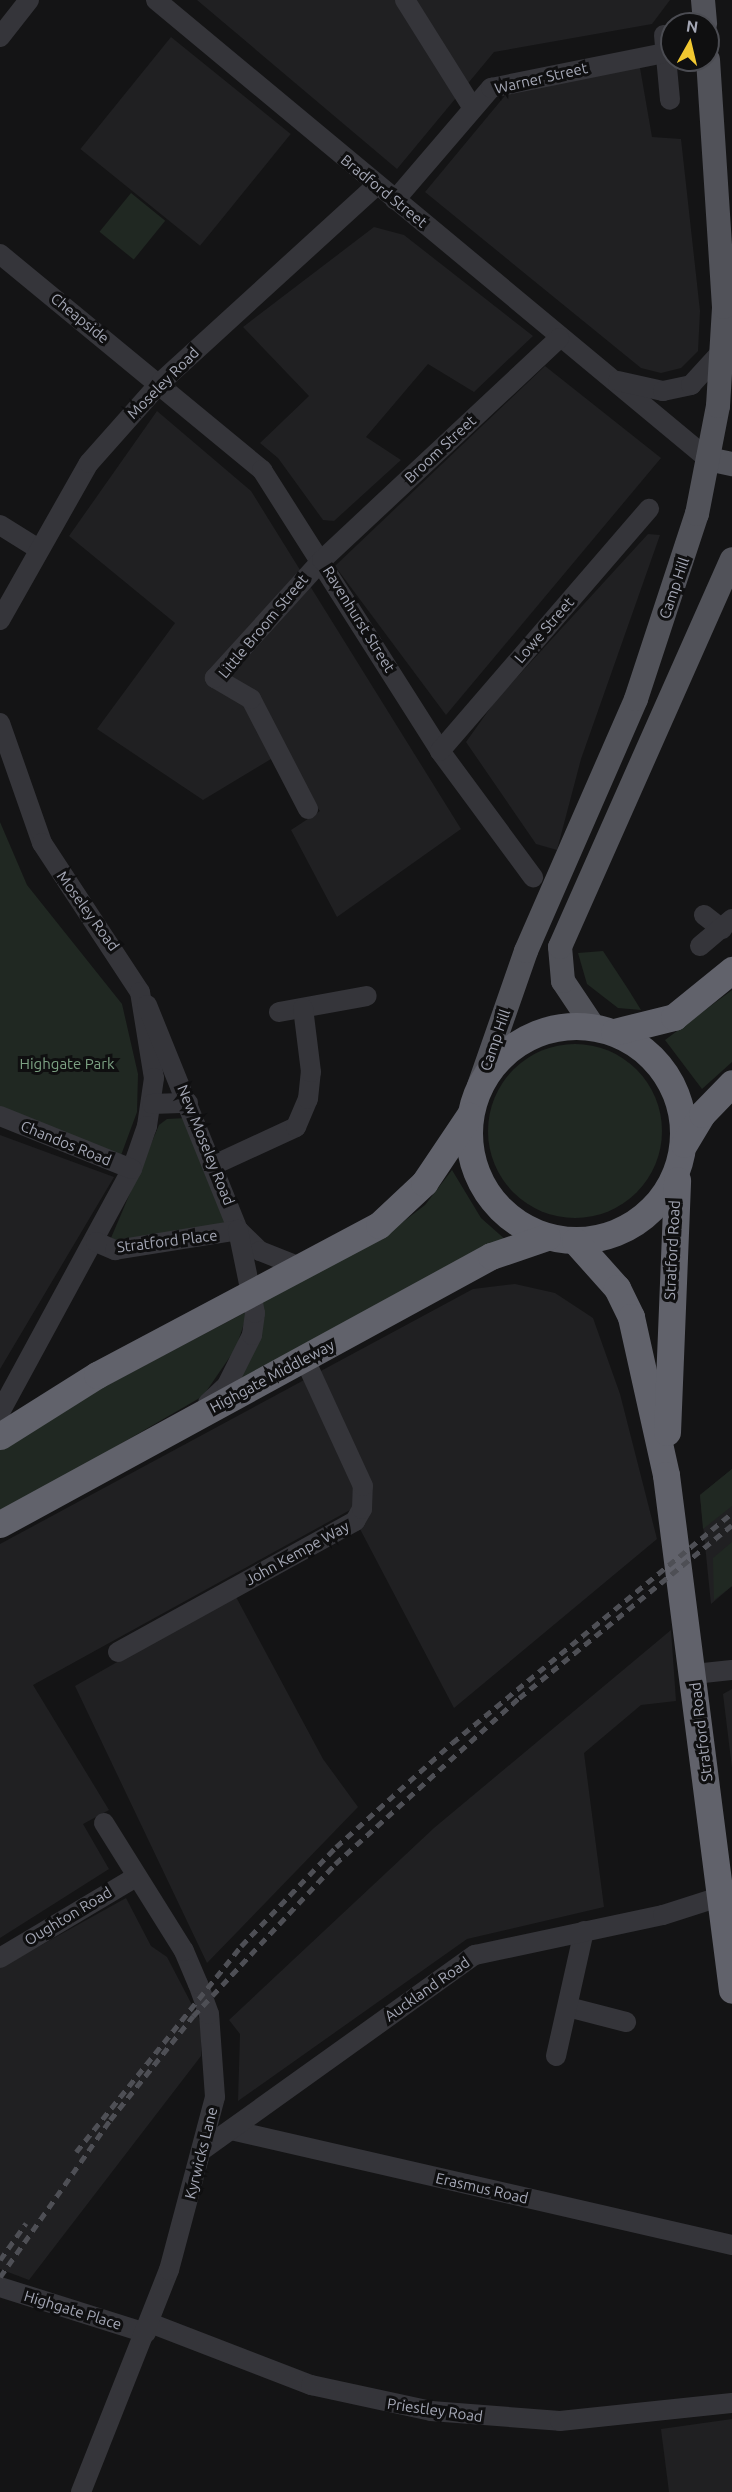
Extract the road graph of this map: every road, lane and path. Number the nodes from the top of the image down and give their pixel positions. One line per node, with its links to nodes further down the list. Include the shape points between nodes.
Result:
1 (29, 0): 4 (street)
2 (156, 0): 8 (street, Bradford Street)
3 (405, 0): 7 (street)
4 (0, 37)
5 (709, 72): 12 (main road, Camp Hill, via 723,255)
6 (670, 100): 7 (street, Warner Street, via 664,44 491,88)
7 (472, 107): 9 (street, Warner Street)
8 (376, 186): 9 (street, Bradford Street); 14 (street, Moseley Road)
9 (395, 200): 11 (street, Bradford Street)
10 (0, 254): 14 (street, Cheapside)
11 (558, 338): 13 (street, Bradford Street); 21 (street, Broom Street)
12 (723, 350): 13 (street, Bradford Street, via 708,370 682,387 663,391); 15 (main road, Camp Hill)
13 (613, 380): 15 (street, Bradford Street)
14 (161, 382): 19 (street, Moseley Road, via 89,463); 21 (street, Ravenhurst Street, via 262,470)
15 (708, 459): 16 (main road); 37 (main road, Camp Hill, via 685,558 636,699 526,951)
16 (732, 464)
17 (649, 509): 24 (street, Lowe Street)
18 (0, 525): 19 (street)
19 (37, 548): 22 (street, Moseley Road)
20 (732, 559): 35 (main road, via 561,946 563,981)
21 (322, 560): 24 (street, Ravenhurst Street); 25 (street, Little Broom Street, via 215,678 251,699)
22 (0, 620)
23 (0, 723): 31 (street, Moseley Road, via 42,843)
24 (440, 751): 26 (street, Ravenhurst Street)
25 (308, 809)
26 (533, 877)
27 (704, 915): 28 (street)
28 (727, 924): 29 (street)
29 (700, 946)
30 (732, 970): 35 (highway, via 674,1017)
31 (140, 992): 38 (street, New Moseley Road, via 165,1039); 39 (street, Moseley Road, via 154,1078)
32 (367, 996): 33 (street)
33 (303, 1008): 34 (street); 43 (street, via 311,1072 308,1099 296,1127)
34 (279, 1012)
35 (603, 1029): 37 (highway, via 535,1033 502,1054); 42 (highway, via 660,1065 683,1117)
36 (732, 1083): 42 (highway, via 702,1114)
37 (479, 1086): 41 (highway)
38 (188, 1103): 39 (street); 43 (street, New Moseley Road)
39 (152, 1104): 44 (street, Moseley Road)
40 (0, 1116): 44 (street, Chandos Road)
41 (469, 1116): 46 (highway, via 469,1148 489,1195 518,1225); 49 (highway, via 407,1198 379,1225)
42 (681, 1157): 47 (highway, via 662,1199 638,1222 608,1236); 55 (highway, Stratford Road, via 671,1230)
43 (216, 1164): 45 (street, New Moseley Road)
44 (132, 1169): 48 (street, Moseley Road)
45 (238, 1230): 48 (street, Stratford Place, via 115,1250); 49 (street, New Moseley Road, via 260,1251); 50 (street)
46 (547, 1237): 47 (highway); 51 (highway, Highgate Middleway, via 491,1256)
47 (575, 1241): 55 (highway, Stratford Road, via 617,1288 631,1317)
48 (96, 1242): 52 (street, Moseley Road)
49 (303, 1268): 50 (highway)
50 (250, 1293): 53 (street, via 254,1324 242,1360); 54 (highway, via 98,1375)
51 (305, 1360): 53 (highway, Highgate Middleway); 57 (street, John Kempe Way, via 363,1486 362,1509 355,1521)
52 (0, 1412)
53 (196, 1417): 56 (highway, Highgate Middleway)
54 (0, 1436)
55 (666, 1475): 59 (highway, Stratford Road)
56 (0, 1524)
57 (118, 1652)
58 (732, 1670): 59 (street)
59 (694, 1674): 62 (highway, Stratford Road)
60 (104, 1823): 61 (street, Kyrwicks Lane)
61 (136, 1877): 64 (street, Oughton Road); 70 (street, Kyrwicks Lane, via 184,1951 209,2014 215,2097)
62 (720, 1897): 63 (street, Auckland Road); 65 (highway, Stratford Road)
63 (584, 1931): 66 (street); 69 (street, Auckland Road, via 475,1955)
64 (0, 1958)
65 (732, 1990)
66 (568, 2007): 67 (street); 68 (street)
67 (626, 2022)
68 (556, 2056)
69 (231, 2130): 70 (street, Auckland Road); 71 (street, Erasmus Road)
70 (205, 2148): 73 (street, Kyrwicks Lane)
71 (732, 2245)
72 (0, 2287): 73 (street, Highgate Place)
73 (148, 2328): 74 (street, Priestley Road, via 311,2385 431,2411 560,2421); 75 (street, Kyrwicks Lane)
74 (732, 2403)
75 (81, 2492)

